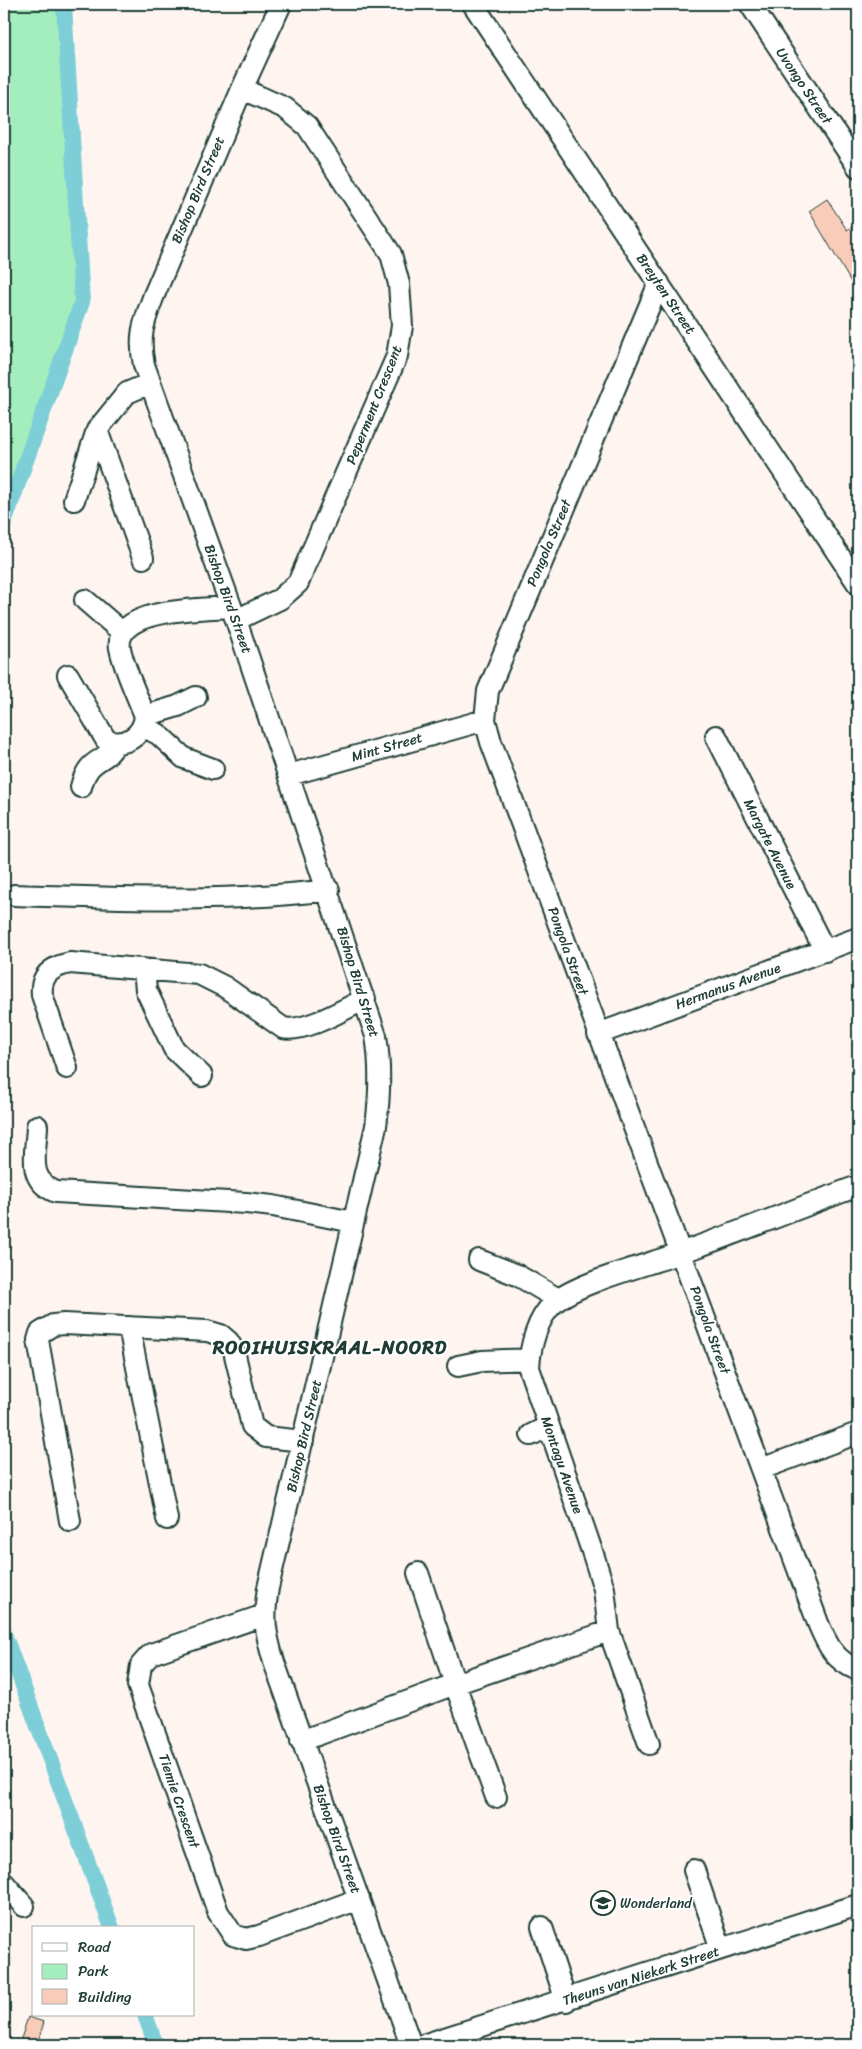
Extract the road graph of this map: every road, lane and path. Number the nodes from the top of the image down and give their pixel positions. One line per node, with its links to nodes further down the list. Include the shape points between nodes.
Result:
1 (281, 4): 4 (street, Bishop Bird Street)
2 (473, 4): 6 (street, Breyten Street)
3 (750, 4): 5 (street, Uvongo Street)
4 (242, 89): 7 (street, Bishop Bird Street, via 143,324 140,346); 13 (street, Peperment Crescent, via 285,108 307,126 391,254 399,284 402,326 397,356 298,583 280,599)
5 (858, 167)
6 (659, 283): 11 (street, Breyten Street); 17 (street, Pongola Street, via 488,691)
7 (150, 383): 8 (street, via 127,393); 13 (street, Bishop Bird Street)
8 (97, 430): 9 (street); 10 (street)
9 (74, 500)
10 (143, 558)
11 (858, 584)
12 (85, 600): 14 (street)
13 (233, 613): 14 (street, via 153,614 130,624); 22 (street, Bishop Bird Street)
14 (123, 633): 18 (street, via 120,646)
15 (68, 675): 20 (street, via 98,730 106,740)
16 (196, 697): 18 (street)
17 (485, 720): 22 (street, Mint Street); 30 (street, Pongola Street)
18 (144, 722): 20 (street, via 137,735); 21 (street, via 184,758)
19 (716, 736): 27 (street, Margate Avenue)
20 (115, 744): 23 (street, via 112,751 89,766)
21 (213, 769)
22 (289, 775): 24 (street, Bishop Bird Street)
23 (81, 787)
24 (329, 890): 25 (street, via 276,895 137,899); 29 (street, Bishop Bird Street)
25 (14, 895)
26 (858, 938): 27 (street, Hermanus Avenue)
27 (825, 951): 30 (street, Hermanus Avenue)
28 (144, 969): 29 (street, via 199,974 288,1029 300,1028); 31 (street, via 70,963 58,965 44,976 42,995); 32 (street, via 146,990 174,1049)
29 (365, 999): 35 (street, Bishop Bird Street, via 376,1036 380,1092 376,1126)
30 (598, 1034): 36 (street, Pongola Street)
31 (67, 1068)
32 (202, 1076)
33 (37, 1126): 35 (street, via 35,1172 45,1187 56,1192 246,1203)
34 (858, 1186): 36 (street, Montagu Avenue)
35 (353, 1222): 45 (street, Bishop Bird Street)
36 (681, 1252): 38 (street, Montagu Avenue); 46 (street, Pongola Street)
37 (479, 1260): 38 (street, via 517,1275)
38 (558, 1299): 40 (street, Montagu Avenue, via 538,1329)
39 (129, 1327): 45 (street, via 206,1331 221,1335 234,1351 252,1426 266,1437); 47 (street); 48 (street, via 64,1324 53,1325 40,1333 38,1340)
40 (529, 1359): 41 (street, via 482,1361); 42 (street, Montagu Avenue, via 529,1368)
41 (458, 1366)
42 (549, 1426): 44 (street); 51 (street, Montagu Avenue, via 604,1589)
43 (858, 1433): 46 (street)
44 (531, 1435)
45 (303, 1441): 50 (street, Bishop Bird Street)
46 (761, 1470): 52 (street, Pongola Street, via 827,1644 837,1658)
47 (168, 1519)
48 (70, 1521)
49 (418, 1574): 53 (street)
50 (264, 1615): 54 (street, Bishop Bird Street, via 266,1635); 59 (street, Tiemie Crescent, via 151,1654 141,1665 138,1685 218,1912 233,1935 246,1939 259,1936)
51 (609, 1631): 53 (street); 55 (street, Montagu Avenue)
52 (858, 1670)
53 (455, 1684): 54 (street); 56 (street)
54 (301, 1741): 59 (street, Bishop Bird Street)
55 (650, 1744)
56 (496, 1797)
57 (694, 1870): 63 (street)
58 (4, 1883): 61 (street)
59 (359, 1899): 65 (street, Bishop Bird Street)
60 (858, 1905): 63 (street, Theuns van Niekerk Street)
61 (24, 1906)
62 (542, 1927): 64 (street)
63 (721, 1949): 64 (street, Theuns van Niekerk Street)
64 (566, 2001): 66 (street, Theuns van Niekerk Street)
65 (411, 2045)
66 (423, 2045)

